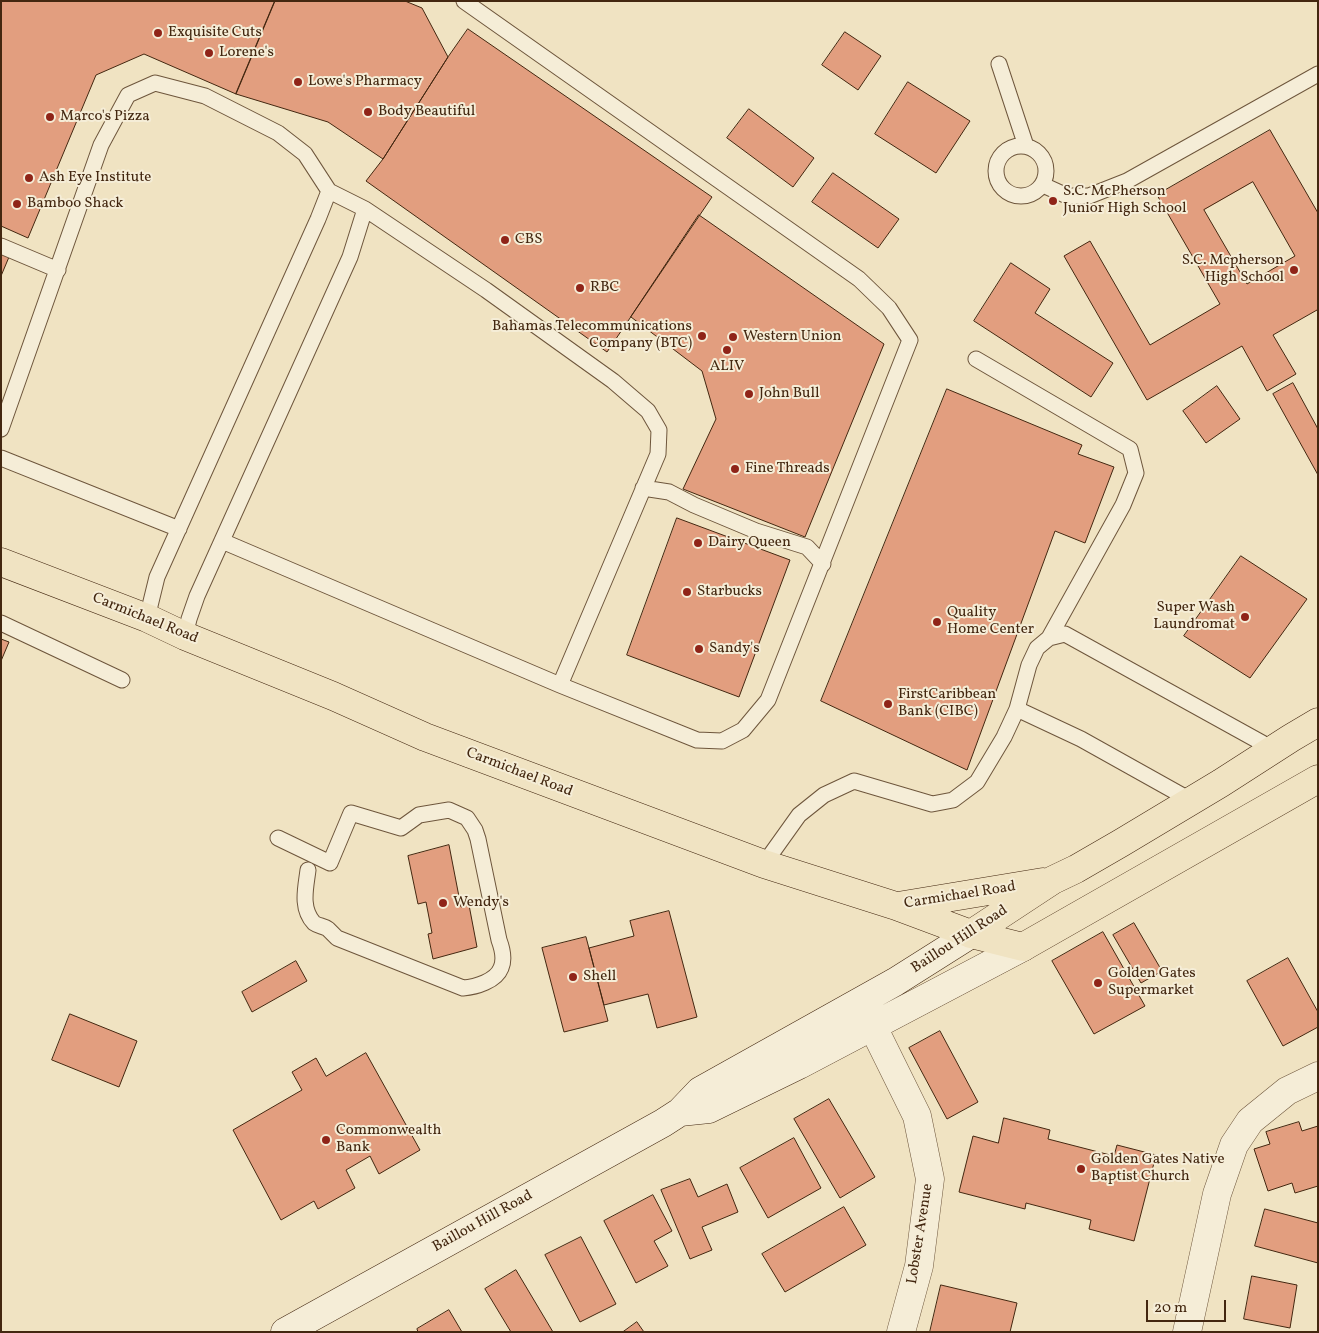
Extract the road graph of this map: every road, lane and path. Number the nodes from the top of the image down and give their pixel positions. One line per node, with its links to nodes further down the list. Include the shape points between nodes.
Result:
1 (464, 1): 17 (lane, via 859,279 889,308 910,340)
2 (999, 64): 4 (lane)
3 (1318, 74): 5 (lane, via 1127,181 1089,196 1067,196)
4 (1026, 146): 5 (lane, via 1040,154 1047,169); 5 (lane, via 1010,147 998,158 994,174 1001,188 1014,197 1031,196)
5 (1043, 185)
6 (328, 191): 7 (lane); 9 (lane, via 305,154 278,133 205,96 155,83 128,95 101,145); 14 (lane)
7 (365, 209): 13 (lane, via 551,335 648,411 659,430 658,454); 15 (lane, via 350,257)
8 (1, 246): 9 (lane)
9 (58, 270): 11 (lane)
10 (976, 360): 21 (lane, via 1130,449 1136,473 1133,481)
11 (1, 429)
12 (1, 458): 14 (lane)
13 (643, 488): 17 (lane, via 669,492 756,531 807,547); 23 (lane)
14 (179, 529): 18 (lane, via 157,577)
15 (222, 540): 20 (lane, via 197,596); 23 (lane)
16 (1, 562): 18 (main road, Carmichael Road)
17 (823, 564): 23 (lane, via 768,700 743,730 722,741 698,740)
18 (147, 618): 20 (main road, Carmichael Road)
19 (1, 623): 22 (lane)
20 (185, 636): 30 (main road, Carmichael Road, via 333,696 425,738)
21 (1049, 638): 24 (lane, via 1037,648 1029,665); 26 (lane, via 1065,634)
22 (122, 680)
23 (560, 685)
24 (1017, 709): 28 (lane, via 1081,739); 30 (lane, via 977,782 953,800 932,804 854,781 824,795 800,815)
25 (1318, 722): 26 (main road, Baillou Hill Road)
26 (1273, 750): 28 (main road, Baillou Hill Road)
27 (1318, 779): 35 (main road, Baillou Hill Road)
28 (1192, 801): 32 (main road, Baillou Hill Road)
29 (278, 838): 31 (lane, via 330,863 351,813 401,828 419,816 449,810 467,818 478,839 502,950 502,967 489,980 463,988 337,938 327,928 315,924 308,914 305,906)
30 (764, 864): 33 (main road, Carmichael Road)
31 (308, 870)
32 (1053, 880): 33 (main road, Carmichael Road); 34 (main road, Baillou Hill Road)
33 (896, 906): 34 (main road)
34 (971, 934): 35 (main road); 38 (main road, Baillou Hill Road, via 895,982 700,1091)
35 (1023, 947): 36 (main road, Baillou Hill Road)
36 (873, 1027): 38 (main road, Baillou Hill Road, via 709,1109); 40 (main road, Lobster Avenue, via 917,1116 930,1179 919,1266)
37 (1318, 1076): 41 (main road, via 1287,1091 1250,1121 1234,1145 1217,1194)
38 (680, 1112): 39 (main road, Baillou Hill Road)
39 (286, 1332)
40 (901, 1332)
41 (1187, 1332)

